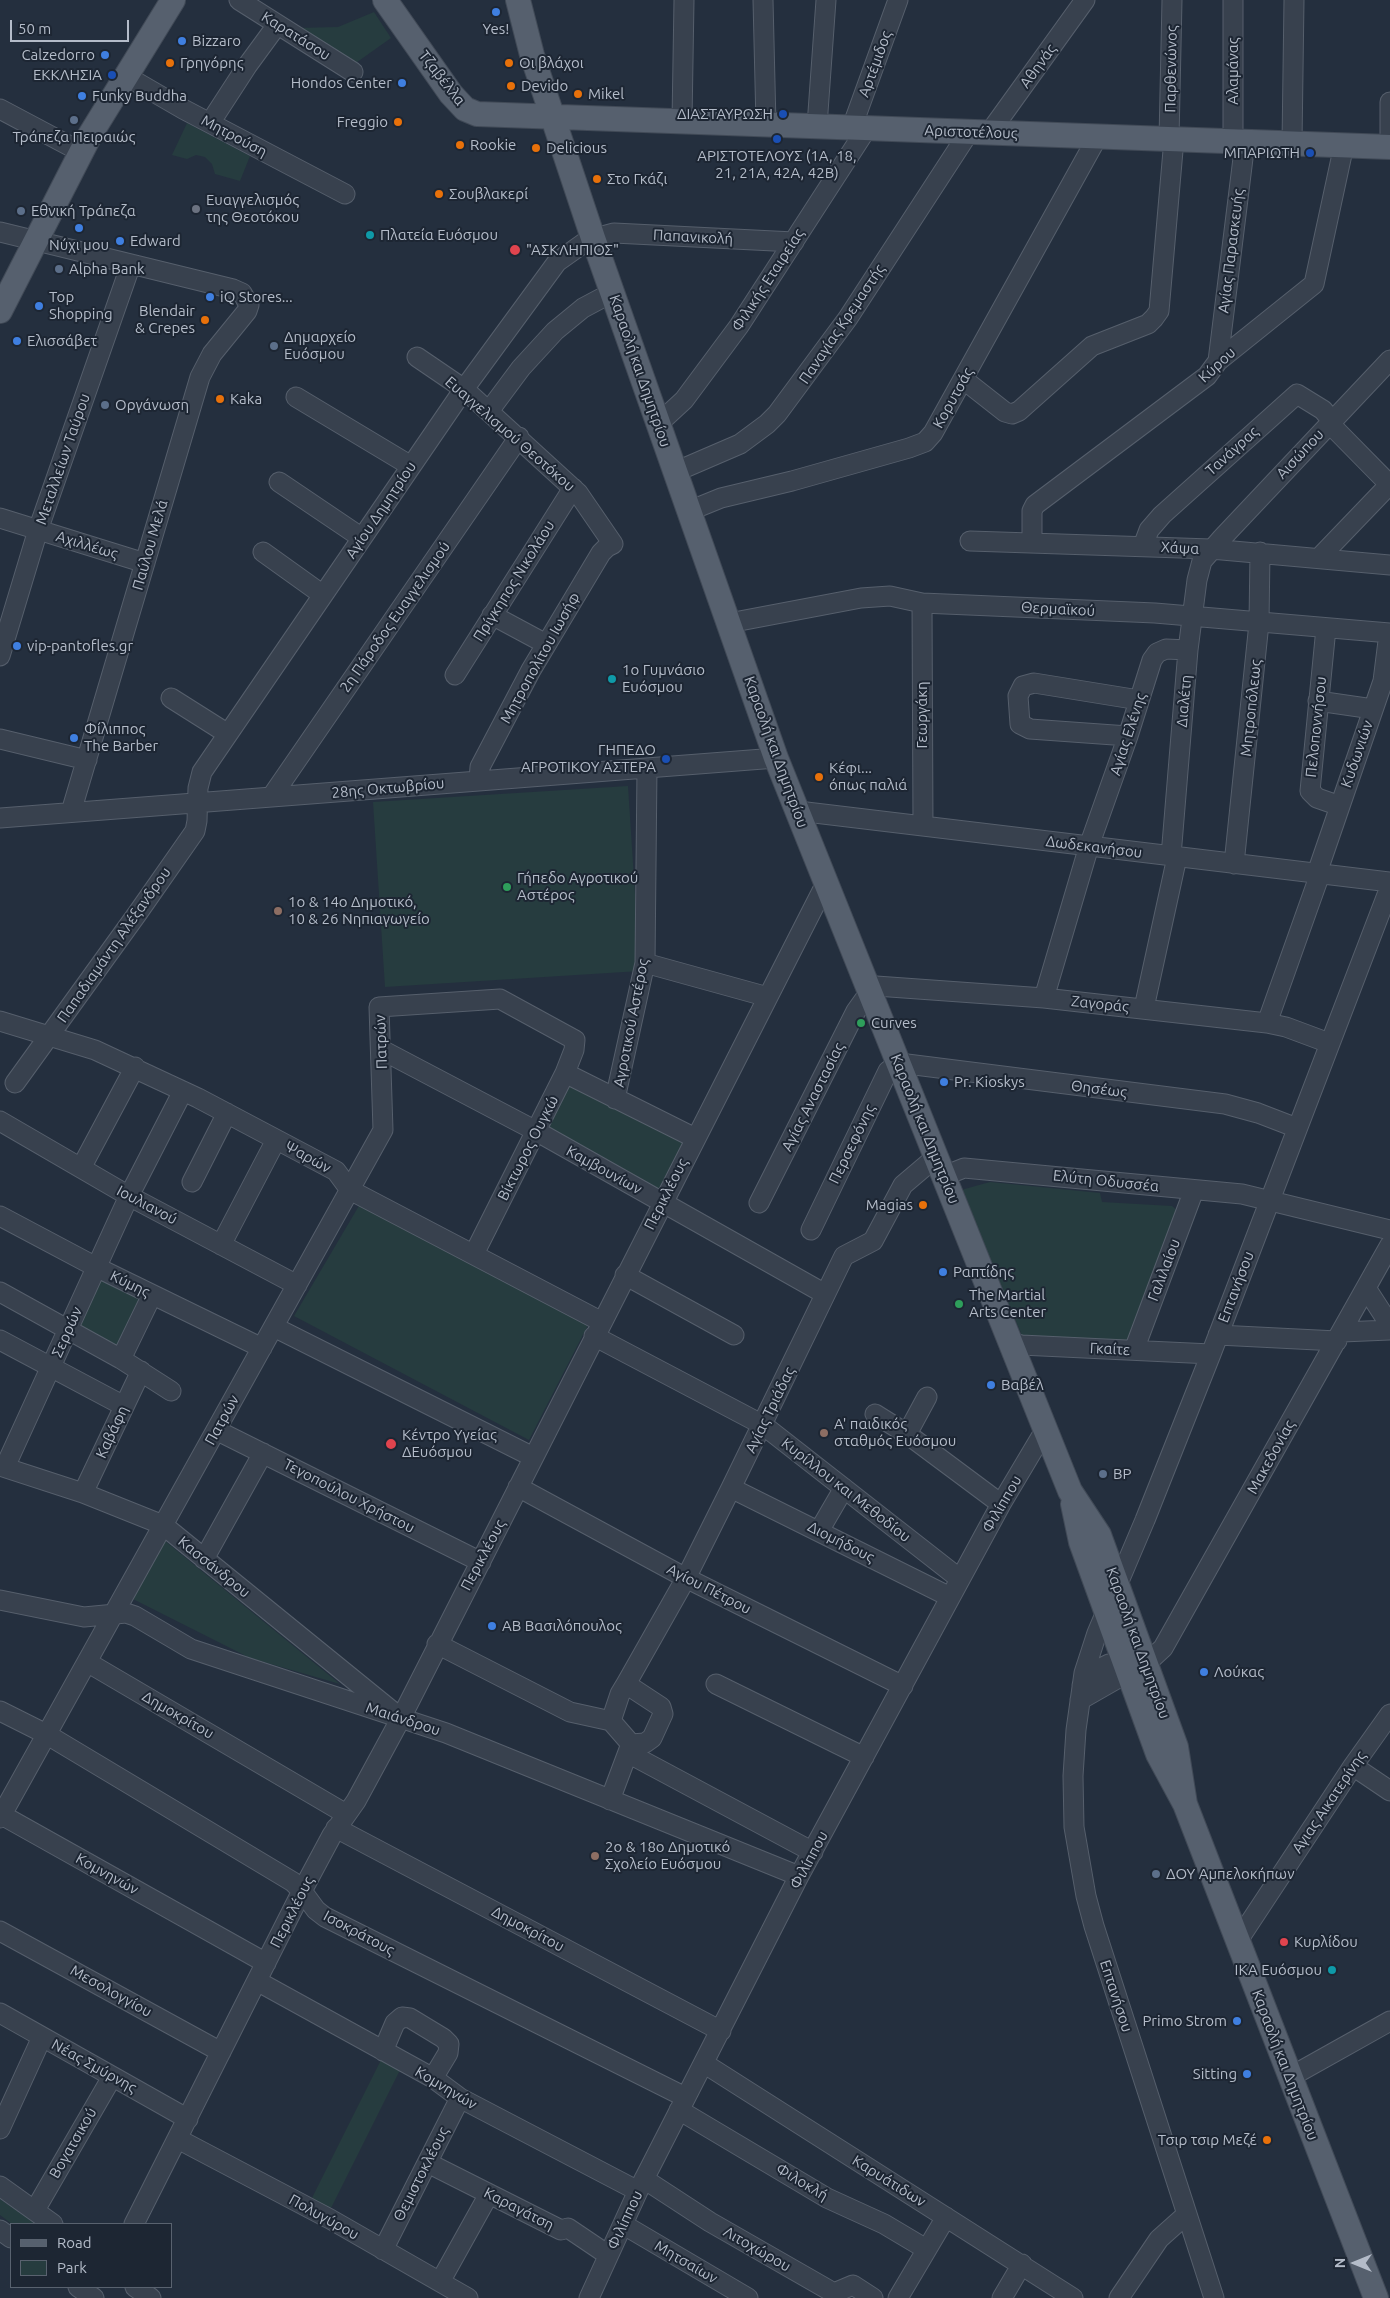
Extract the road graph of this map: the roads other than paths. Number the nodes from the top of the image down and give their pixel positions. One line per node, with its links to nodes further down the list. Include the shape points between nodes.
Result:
1 (173, 0): 15 (main road)
2 (240, 0): 13 (street, Καρατάσου)
3 (385, 0): 18 (main road, Τζαβέλλα, via 465,109 477,114)
4 (518, 0): 18 (main road, Καραολή και Δημητρίου, via 525,34)
5 (684, 0): 19 (street)
6 (763, 0): 21 (street)
7 (826, 0): 22 (street)
8 (898, 0): 23 (street, Αρτέμιδος)
9 (1085, 0): 24 (street, Αθηνάς)
10 (1172, 0): 26 (street, Παρθενώνος)
11 (1233, 0): 27 (street, Αλαμάνας)
12 (1294, 0): 28 (street)
13 (277, 25): 14 (street, Καρατάσου); 20 (street)
14 (353, 72)
15 (126, 76): 20 (street, Μητρούση); 31 (main road)
16 (1390, 102): 30 (street)
17 (0, 109): 31 (street)
18 (553, 117): 19 (main road, Αριστοτέλους); 34 (main road, Καραολή και Δημητρίου)
19 (682, 121): 21 (main road, Αριστοτέλους)
20 (210, 123): 32 (street, Μητρούση)
21 (766, 124): 22 (main road, Αριστοτέλους)
22 (817, 126): 23 (main road, Αριστοτέλους)
23 (859, 128): 24 (main road, Αριστοτέλους); 36 (street, Φιλικής Εταιρείας)
24 (980, 132): 25 (main road, Αριστοτέλους); 51 (street, Παναγίας Κρεμαστής, via 778,414 740,444)
25 (1098, 136): 26 (main road, Αριστοτέλους); 43 (street, Κορυτσάς)
26 (1172, 139): 27 (main road, Αριστοτέλους); 43 (street, Παρθενώνος, via 1159,311 1154,318 1148,324 1092,346 1019,412 1005,412)
27 (1239, 141): 28 (main road, Αριστοτέλους); 42 (street, Αγίας Παρασκευής)
28 (1292, 143): 29 (main road, Αριστοτέλους)
29 (1344, 145): 30 (main road, Αριστοτέλους); 42 (street, Κύρου, via 1314,284)
30 (1390, 147)
31 (80, 152): 35 (main road)
32 (345, 194)
33 (0, 232): 35 (street)
34 (593, 238): 36 (street, Παπανικολή, via 622,233); 38 (main road, Καραολή και Δημητρίου); 44 (street, Αγίου Δημητρίου, via 557,262)
35 (36, 240): 37 (street); 39 (main road)
36 (794, 242): 48 (street, Φιλικής Εταιρείας, via 692,390)
37 (131, 264): 57 (street, Μεταλλείων Ταύρου); 67 (street, Παύλου Μελά, via 241,292 248,301 248,308 212,354 200,377)
38 (613, 292): 46 (street, via 583,308 555,331 521,368); 48 (main road, Καραολή και Δημητρίου)
39 (0, 311)
40 (417, 357): 44 (street, Ευαγγελισμού Θεοτόκου)
41 (1390, 360): 47 (street, Αισώπου)
42 (1218, 361): 60 (street, Κύρου, via 1207,376 1035,505 1032,511)
43 (963, 379): 55 (street, Κορυτσάς, via 933,433 922,444 721,498)
44 (464, 389): 46 (street, Ευαγγελισμού Θεοτόκου); 50 (street, Αγίου Δημητρίου)
45 (296, 397): 50 (street)
46 (489, 411): 49 (street, Ευαγγελισμού Θεοτόκου)
47 (1330, 422): 53 (street, Τανάγρας); 62 (street, Τανάγρας, via 1323,410 1297,394 1162,514 1149,530); 63 (street, Αισώπου)
48 (658, 424): 51 (main road, Καραολή και Δημητρίου)
49 (519, 437): 54 (street, Ευαγγελισμού Θεοτόκου); 92 (street, 2η Πάροδος Ευαγγελισμού)
50 (411, 466): 58 (street, Αγίου Δημητρίου)
51 (675, 472): 55 (main road, Καραολή και Δημητρίου)
52 (280, 482): 58 (street)
53 (1390, 485): 66 (street)
54 (572, 488): 61 (street, Ευαγγελισμού Θεοτόκου); 71 (street, Πρίγκηπος Νικολάου)
55 (689, 511): 73 (main road, Καραολή και Δημητρίου)
56 (0, 518): 57 (street, Αχιλλέως)
57 (38, 530): 67 (street, Αχιλλέως); 79 (street, Μεταλλείων Ταύρου)
58 (362, 538): 69 (street, Αγίου Δημητρίου)
59 (970, 541): 60 (street, Χάψα)
60 (1032, 543): 62 (street, Χάψα)
61 (613, 544): 77 (street, Μητροπολίτου Ιωσήφ, via 600,553)
62 (1143, 546): 63 (street, Χάψα)
63 (1211, 549): 65 (street, Χάψα); 72 (street, Διαλέτη, via 1198,573)
64 (263, 552): 69 (street)
65 (1260, 552): 66 (street, Χάψα); 74 (street, Μητροπόλεως)
66 (1319, 558): 68 (street, Χάψα)
67 (145, 563): 89 (street, Παύλου Μελά)
68 (1390, 565)
69 (323, 595): 85 (street, Αγίου Δημητρίου)
70 (922, 603): 72 (street, Θερμαϊκού); 73 (street, Θερμαϊκού, via 890,596 860,598); 98 (street, Γεωργάκη)
71 (492, 615): 77 (street); 80 (street, Πρίγκηπος Νικολάου)
72 (1192, 616): 74 (street, Θερμαϊκού); 78 (street, Διαλέτη)
73 (729, 623): 88 (main road, Καραολή και Δημητρίου)
74 (1259, 623): 75 (street, Θερμαϊκού); 101 (street, Μητροπόλεως)
75 (1326, 628): 76 (street, Θερμαϊκού); 83 (street, Πελοποννήσου)
76 (1389, 633): 84 (street, Κυδωνιών, via 1385,674)
77 (546, 644): 91 (street, Μητροπολίτου Ιωσήφ, via 480,767)
78 (1188, 650): 82 (street, Αγίας Ελένης, via 1166,649 1157,653); 100 (street, Διαλέτη)
79 (0, 656)
80 (455, 675)
81 (171, 698): 85 (street)
82 (1139, 700): 86 (street, Αγίας Ελένης); 86 (street, via 1034,683 1023,686 1018,696 1020,724 1030,729)
83 (1318, 702): 84 (street); 94 (street, Πελοποννήσου, via 1310,791 1316,798)
84 (1373, 709): 94 (street, Κυδωνιών)
85 (228, 734): 93 (street, Αγίου Δημητρίου, via 202,772)
86 (1128, 736): 99 (street, Αγίας Ελένης)
87 (0, 739): 89 (street)
88 (776, 758): 90 (street, 28ης Οκτωβρίου); 95 (main road, Καραολή και Δημητρίου)
89 (87, 760): 96 (street, Παύλου Μελά)
90 (647, 768): 91 (street, 28ης Οκτωβρίου); 106 (street, Αγροτικού Αστέρος)
91 (479, 780): 92 (street, 28ης Οκτωβρίου)
92 (272, 796): 93 (street, 28ης Οκτωβρίου)
93 (198, 802): 96 (street, 28ης Οκτωβρίου); 114 (street, Παπαδιαμάντη Αλέξανδρου, via 198,821 194,831)
94 (1340, 806): 102 (street, Κυδωνιών)
95 (798, 811): 98 (street, Δωδεκανήσου); 104 (main road, Καραολή και Δημητρίου)
96 (71, 812): 97 (street, 28ης Οκτωβρίου)
97 (0, 818)
98 (923, 826): 99 (street, Δωδεκανήσου)
99 (1089, 846): 100 (street, Δωδεκανήσου); 109 (street, Αγίας Ελένης)
100 (1174, 857): 101 (street, Δωδεκανήσου); 111 (street, Διαλέτη)
101 (1234, 864): 102 (street, Δωδεκανήσου)
102 (1319, 874): 103 (street, Δωδεκανήσου); 113 (street, Κυδωνιών)
103 (1390, 882)
104 (826, 883): 107 (main road, Καραολή και Δημητρίου); 108 (street, Περικλέους)
105 (1390, 887): 115 (street, Επτανήσου)
106 (645, 963): 108 (street); 122 (street, Αγροτικού Αστέρος)
107 (870, 992): 109 (street, Ζαγοράς, via 876,986 895,986); 117 (main road, Καραολή και Δημητρίου); 137 (street, Αγίας Αναστασίας, via 856,1011)
108 (768, 997): 127 (street, Περικλέους)
109 (1044, 998): 111 (street, Ζαγοράς)
110 (379, 1007): 116 (street, Πατρών); 119 (street, Βίκτωρος Ουγκώ, via 500,998 575,1040)
111 (1144, 1008): 113 (street, Ζαγοράς)
112 (0, 1020): 114 (street, Ψαρών)
113 (1267, 1023): 115 (street, Ζαγοράς)
114 (50, 1035): 118 (street, Ψαρών); 120 (street, Παπαδιαμάντη Αλέξανδρου)
115 (1329, 1043): 125 (street, Επτανήσου)
116 (382, 1050): 126 (street, Καμβουνίων); 132 (street, Πατρών, via 383,1130)
117 (899, 1063): 125 (street, Θησέως, via 1225,1104); 129 (main road, Καραολή και Δημητρίου); 139 (street, Περσεφόνης, via 888,1071)
118 (134, 1067): 121 (street, Ψαρών); 130 (street)
119 (565, 1073): 122 (street); 126 (street, Βίκτωρος Ουγκώ)
120 (15, 1083)
121 (183, 1091): 123 (street, Ψαρών); 134 (street, Σερρών)
122 (615, 1099): 127 (street)
123 (227, 1113): 128 (street, Ψαρών); 131 (street)
124 (0, 1121): 130 (street, Ιουλιανού)
125 (1297, 1128): 136 (street, Επτανήσου)
126 (536, 1132): 135 (street, Καμβουνίων); 143 (street, Βίκτωρος Ουγκώ)
127 (696, 1138): 135 (street, Περικλέους)
128 (276, 1140): 132 (street, Ψαρών, via 336,1171); 141 (street)
129 (940, 1167): 133 (street, Ελύτη Οδυσσέα); 149 (street, Αγίας Τριάδας, via 903,1185 873,1241 844,1256); 160 (main road, Καραολή και Δημητρίου)
130 (80, 1168): 134 (street, Ιουλιανού)
131 (192, 1182)
132 (350, 1190): 143 (street, Ψαρών); 146 (street, Πατρών)
133 (1194, 1190): 136 (street, Ελύτη Οδυσσέα, via 1242,1194); 162 (street, Γαλιλαίου)
134 (129, 1196): 141 (street, Ιουλιανού); 144 (street, Σερρών)
135 (662, 1202): 145 (street, Περικλέους); 149 (street, Καμβουνίων)
136 (1269, 1202): 140 (street, Ελύτη Οδυσσέα); 157 (street, Επτανήσου)
137 (759, 1203)
138 (0, 1216): 144 (street, Κύμης)
139 (810, 1230)
140 (1390, 1230)
141 (221, 1245): 146 (street, Ιουλιανού)
142 (1390, 1245): 147 (street, Μακεδονίας)
143 (474, 1254): 154 (street, Ψαρών)
144 (96, 1267): 150 (street, Κύμης); 153 (street, Σερρών)
145 (625, 1275): 154 (street, Περικλέους); 156 (street)
146 (297, 1285): 152 (street, Πατρών)
147 (1366, 1288): 151 (street); 158 (street, Μακεδονίας)
148 (0, 1292): 153 (street)
149 (825, 1294): 171 (street, Αγίας Τριάδας)
150 (152, 1295): 161 (street, Κύμης); 164 (street)
151 (1390, 1325)
152 (274, 1327): 161 (street, Πατρών); 176 (street)
153 (68, 1329): 164 (street); 165 (street, Σερρών)
154 (598, 1329): 171 (street, Κυρίλλου και Μεθοδίου); 176 (street, Περικλέους)
155 (1390, 1330): 158 (street)
156 (734, 1335)
157 (1218, 1335): 158 (street); 163 (street, Επτανήσου)
158 (1339, 1336): 197 (street, Μακεδονίας, via 1166,1643 1156,1656)
159 (0, 1340): 165 (street)
160 (1010, 1342): 162 (street, Γκαίτε); 173 (main road, Καραολή και Δημητρίου)
161 (262, 1348): 172 (street, Πατρών)
162 (1134, 1350): 163 (street, Γκαίτε)
163 (1211, 1354): 190 (street, Επτανήσου)
164 (121, 1359): 166 (street)
165 (50, 1368): 169 (street); 177 (street, Σερρών)
166 (141, 1371): 167 (street); 169 (street, Καβάφη)
167 (171, 1392)
168 (927, 1397): 174 (street)
169 (124, 1406): 182 (street, Καβάφη)
170 (875, 1414): 174 (street)
171 (763, 1425): 179 (street, Αγίας Τριάδας); 180 (street, Κυρίλλου και Μεθοδίου)
172 (216, 1430): 175 (street, Τεγοπούλου Χρήστου); 184 (street, Πατρών)
173 (1045, 1430): 181 (main road, Καραολή και Δημητρίου); 183 (street, Φιλίππου)
174 (907, 1434): 183 (street)
175 (263, 1453): 186 (street); 187 (street, Τεγοπούλου Χρήστου)
176 (533, 1457): 178 (street, Περικλέους)
177 (2, 1466): 182 (street, Κασσάνδρου)
178 (518, 1487): 187 (street, Περικλέους); 188 (street, Αγίου Πέτρου)
179 (732, 1488): 185 (street, Διομήδους); 188 (street, Αγίας Τριάδας)
180 (844, 1488): 185 (street); 189 (street, Κυρίλλου και Μεθοδίου)
181 (1070, 1491): 190 (main road, Καραολή και Δημητρίου, via 1099,1535); 193 (main road, Καραολή και Δημητρίου, via 1081,1542)
182 (84, 1493): 184 (street, Κασσάνδρου)
183 (1001, 1504): 189 (street, Φιλίππου)
184 (163, 1525): 186 (street, Κασσάνδρου); 194 (street, Πατρών)
185 (819, 1531): 191 (street, Διομήδους)
186 (204, 1559): 204 (street, Κασσάνδρου)
187 (481, 1562): 195 (street, Περικλέους)
188 (686, 1578): 198 (street, Αγίας Τριάδας); 200 (street, Αγίου Πέτρου)
189 (960, 1579): 191 (street, Φιλίππου)
190 (1117, 1586): 193 (street, Επτανήσου); 197 (main road, Καραολή και Δημητρίου)
191 (950, 1597): 200 (street, Φιλίππου)
192 (0, 1600): 194 (street, Μαιάνδρου, via 84,1617)
193 (1106, 1611): 197 (main road, Καραολή και Δημητρίου); 201 (street, Επτανήσου, via 1092,1648)
194 (112, 1615): 196 (street, Πατρών); 204 (street, Μαιάνδρου, via 126,1613 135,1616 191,1649)
195 (436, 1644): 204 (street, Περικλέους); 205 (street, via 570,1712)
196 (87, 1662): 206 (street, Πατρών); 213 (street, Δημοκρίτου)
197 (1133, 1667): 201 (street, Μακεδονίας); 218 (main road, Καραολή και Δημητρίου, via 1176,1747 1185,1804)
198 (626, 1684): 205 (street, Αγίας Τριάδας); 207 (street, via 661,1707 663,1714 652,1738)
199 (716, 1684): 208 (street)
200 (903, 1686): 208 (street, Φιλίππου)
201 (1081, 1693): 241 (street, Επτανήσου, via 1073,1759 1073,1801 1081,1875 1094,1926)
202 (0, 1711): 206 (street, Ισοκράτους)
203 (1390, 1714): 209 (street, Αγιας Αικατερίνης)
204 (401, 1718): 211 (street, Μαιάνδρου); 213 (street, Περικλέους)
205 (611, 1721): 207 (street)
206 (46, 1734): 212 (street, Πατρών); 216 (street, Ισοκράτους)
207 (630, 1748): 211 (street); 214 (street)
208 (864, 1757): 214 (street, Φιλίππου)
209 (1353, 1766): 210 (street); 218 (street, Αγιας Αικατερίνης)
210 (1390, 1791)
211 (610, 1800): 215 (street, Μαιάνδρου)
212 (1, 1815): 219 (street, Κομνηνών)
213 (341, 1821): 216 (street, Περικλέους); 223 (street, Δημοκρίτου)
214 (813, 1852): 215 (street, Φιλίππου)
215 (800, 1876): 223 (street, Φιλίππου)
216 (302, 1890): 219 (street, Περικλέους); 232 (street, Ισοκράτους, via 325,1917)
217 (0, 1931): 226 (street, Μεσολογγίου)
218 (1238, 1942): 229 (main road, Καραολή και Δημητρίου)
219 (266, 1963): 220 (street, Περικλέους)
220 (257, 1981): 225 (street, Κομνηνών); 226 (street, Περικλέους)
221 (0, 2014): 224 (street, Νέας Σμύρνης)
222 (1390, 2021): 229 (street)
223 (721, 2030): 227 (street, Φιλίππου)
224 (42, 2037): 228 (street, Νέας Σμύρνης); 234 (street)
225 (383, 2051): 230 (street, Κομνηνών); 230 (street, via 395,2023 402,2017 410,2018 449,2044 448,2054)
226 (221, 2052): 233 (street, Περικλέους)
227 (705, 2064): 232 (street, Φιλίππου); 242 (street, Καρυάτιδων)
228 (112, 2077): 233 (street, Νέας Σμύρνης); 240 (street, Βογατσικού)
229 (1290, 2077): 265 (main road, Καραολή και Δημητρίου)
230 (433, 2078): 231 (street, Κομνηνών)
231 (460, 2098): 236 (street, Θεμιστοκλέους); 237 (street, Κομνηνών)
232 (682, 2104): 237 (street, Φιλίππου); 246 (street, Φιλοκλή, via 827,2198 884,2224)
233 (188, 2119): 235 (street, Περικλέους)
234 (0, 2129)
235 (178, 2139): 244 (street, Περικλέους); 247 (street, Πολυγύρου)
236 (428, 2163): 239 (street, Καραγάτση); 247 (street, Θεμιστοκλέους)
237 (641, 2185): 245 (street, Φιλίππου); 253 (street, Λιτοχώρου, via 710,2222)
238 (0, 2186): 240 (street)
239 (490, 2194): 248 (street, Καραγάτση, via 561,2230 568,2228); 251 (street)
240 (35, 2210): 243 (street)
241 (1187, 2214): 250 (street, Επτανήσου); 262 (street, via 1159,2239)
242 (946, 2217): 246 (street); 249 (street, Καρυάτιδων)
243 (52, 2223)
244 (135, 2223)
245 (624, 2225): 248 (street, Φιλίππου); 257 (street, Μητσαίων)
246 (926, 2249): 259 (street)
247 (383, 2250): 251 (street, Πολυγύρου)
248 (608, 2255): 256 (street, Φιλίππου)
249 (1022, 2264): 260 (street); 261 (street, Καρυάτιδων)
250 (1208, 2279): 263 (street); 264 (street, Επτανήσου)
251 (440, 2282): 255 (street, Πολυγύρου)
252 (136, 2288): 254 (street)
253 (833, 2296): 258 (street, Λιτοχώρου, via 853,2285)
254 (151, 2298)
255 (468, 2298)
256 (589, 2298)
257 (748, 2298)
258 (873, 2298)
259 (898, 2298)
260 (1002, 2298)
261 (1073, 2298)
262 (1118, 2298)
263 (1197, 2298)
264 (1214, 2298)
265 (1376, 2298)

